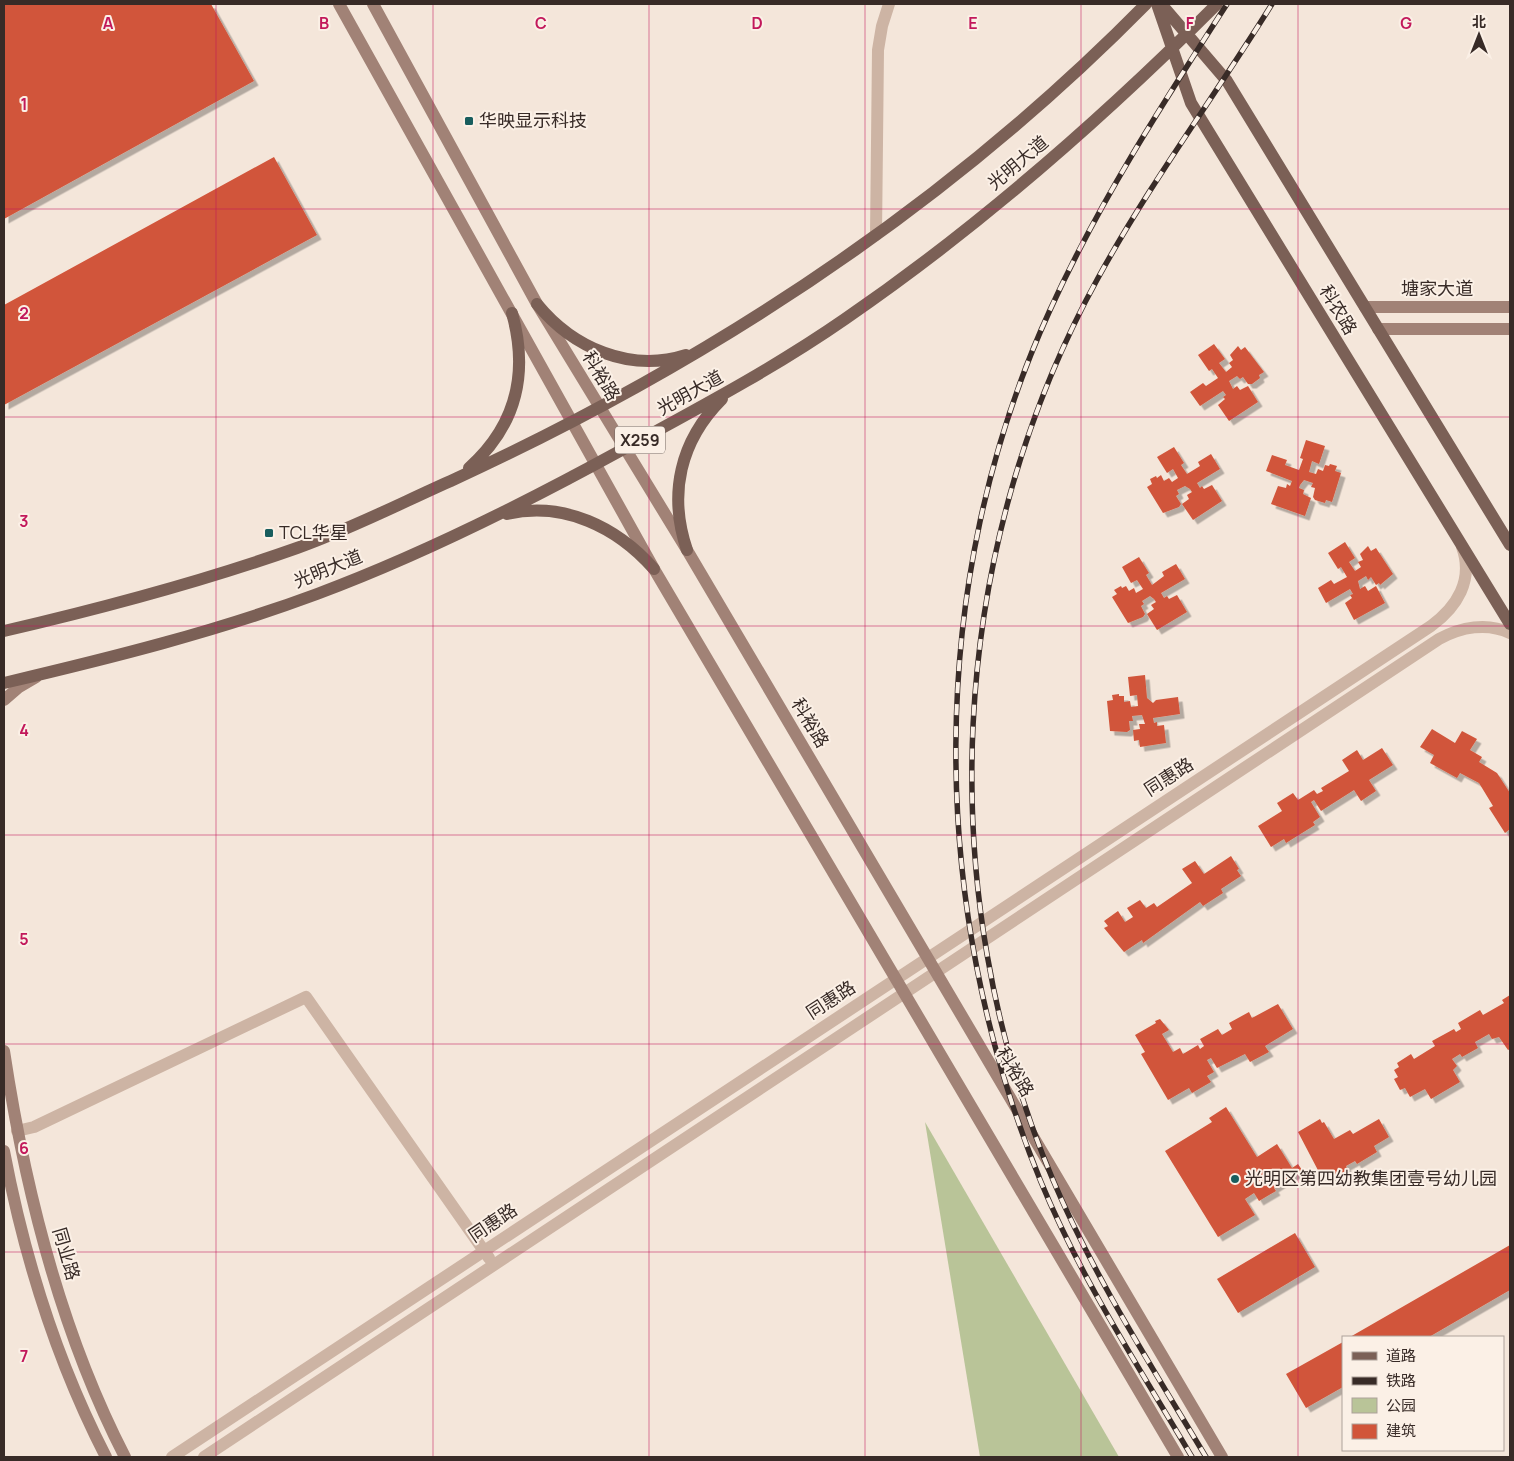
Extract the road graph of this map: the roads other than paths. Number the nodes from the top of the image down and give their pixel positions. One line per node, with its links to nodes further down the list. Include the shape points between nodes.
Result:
1 (339, 4): 14 (main road)
2 (373, 4): 11 (main road, 科裕路)
3 (889, 4): 10 (street, via 878,50)
4 (1146, 4): 10 (main road, 光明大道 / X259, via 1104,46 1016,123)
5 (1157, 4): 9 (main road, 科农路)
6 (1161, 4): 8 (main road, 科农路)
7 (1217, 4): 8 (main road, 光明大道 / X259)
8 (1187, 34): 9 (main road, 光明大道 / X259); 12 (main road, 科农路, via 1227,81)
9 (1172, 48): 18 (main road, 光明大道 / X259, via 1139,82 950,242 843,321); 26 (main road, 科农路, via 1191,102)
10 (876, 235): 17 (main road, 光明大道 / X259, via 815,279)
11 (537, 304): 17 (main road, via 572,338 616,357 665,359); 19 (main road, 科裕路)
12 (1364, 306): 13 (main road, 塘家大道); 15 (main road, 科农路)
13 (1510, 307)
14 (512, 313): 20 (main road); 23 (main road, via 520,362 516,395 503,427 488,449)
15 (1378, 329): 16 (main road); 25 (main road, 科农路)
16 (1510, 329)
17 (712, 344): 19 (main road, 光明大道 / X259)
18 (738, 387): 21 (main road, 光明大道 / X259); 28 (main road, via 724,397 702,422 681,468 678,518)
19 (600, 408): 20 (main road, 光明大道 / X259); 21 (main road, 科裕路)
20 (572, 422): 22 (main road); 23 (main road, 光明大道 / X259)
21 (625, 448): 22 (main road, 光明大道 / X259); 28 (main road, 科裕路)
22 (596, 464): 24 (main road, 光明大道 / X259); 29 (main road)
23 (455, 479): 31 (main road, 光明大道 / X259, via 301,546 187,585)
24 (478, 523): 29 (main road, via 512,513 565,514 615,533); 33 (main road, 光明大道 / X259, via 319,593 202,633)
25 (1507, 535): 27 (main road, 科农路)
26 (1462, 545): 30 (main road, 科农路); 36 (street, 同惠路, via 1466,562 1464,584 1457,602 1443,617)
27 (1510, 545)
28 (687, 550): 36 (main road, 科裕路)
29 (654, 568): 38 (main road)
30 (1510, 624)
31 (4, 631)
32 (1510, 633): 37 (street, 同惠路, via 1493,628 1474,628 1439,639)
33 (49, 672): 34 (main road, 光明大道 / X259); 35 (main road, via 30,680)
34 (4, 683)
35 (4, 700)
36 (927, 957): 37 (main road, 科裕路); 38 (street, 同惠路)
37 (936, 972): 39 (street, 同惠路); 50 (main road, 科裕路)
38 (896, 978): 39 (main road); 43 (street, 同惠路)
39 (904, 993): 44 (street, 同惠路); 49 (main road)
40 (4, 1051): 41 (main road, 同业路)
41 (17, 1131): 43 (street, via 34,1127 306,997); 46 (main road, 同业路, via 63,1306 100,1406)
42 (4, 1151): 45 (main road, 同业路, via 22,1232 50,1322 82,1408)
43 (484, 1250): 44 (street); 47 (street, 同惠路)
44 (494, 1265): 48 (street, 同惠路)
45 (106, 1457)
46 (125, 1457)
47 (172, 1457)
48 (204, 1457)
49 (1178, 1457)
50 (1222, 1457)

